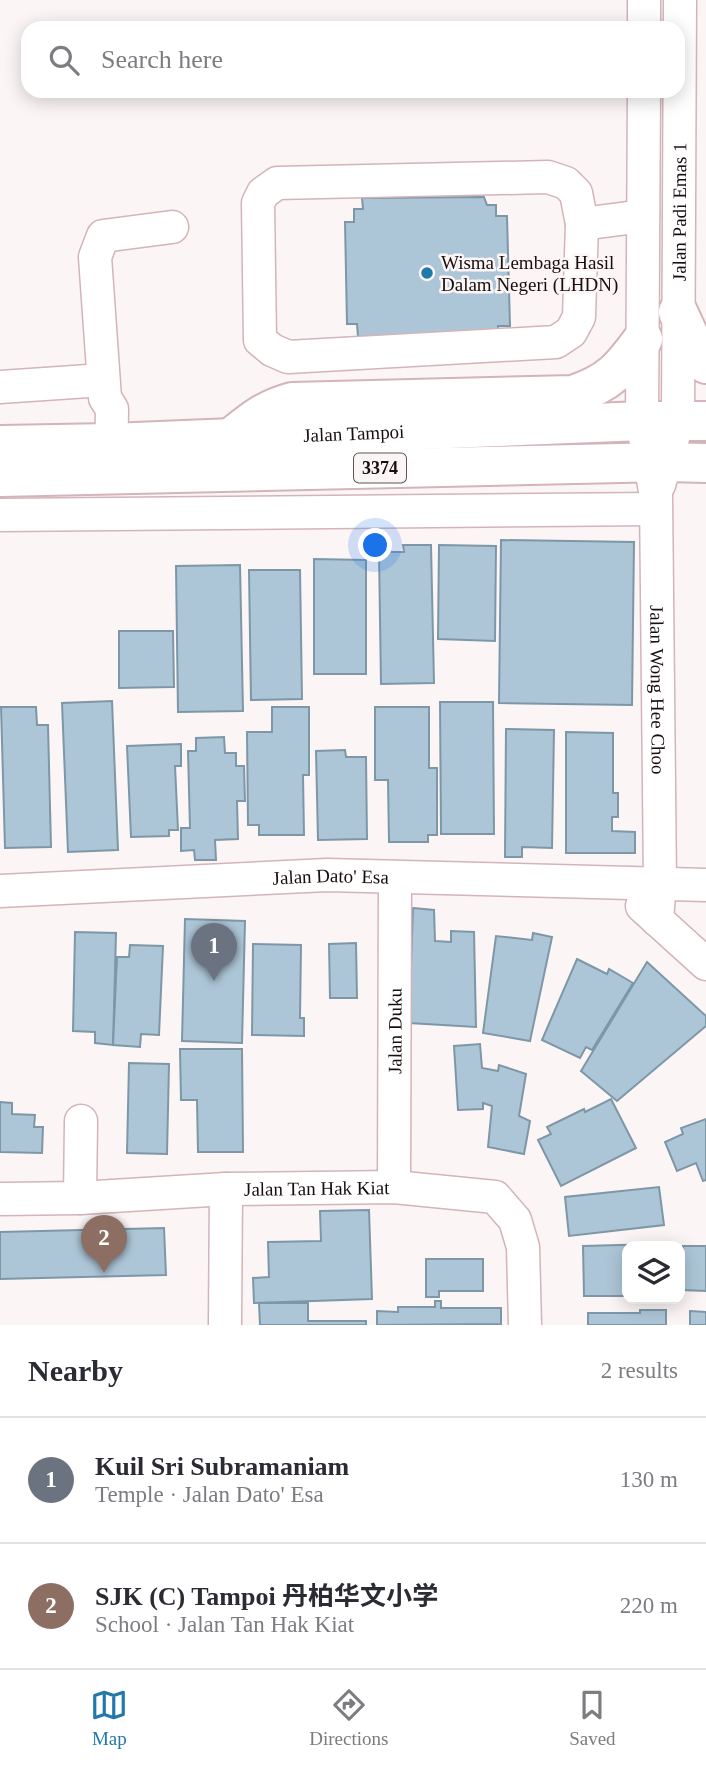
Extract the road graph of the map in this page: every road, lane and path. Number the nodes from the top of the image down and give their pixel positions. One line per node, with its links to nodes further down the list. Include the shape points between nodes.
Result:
1 (644, 0): 3 (street)
2 (680, 0): 4 (street, Jalan Padi Emas 1)
3 (644, 21)
4 (680, 21)
5 (644, 98): 7 (street, Jalan Padi Emas 1)
6 (679, 98): 10 (street, Jalan Padi Emas 1)
7 (643, 216): 8 (street); 11 (street, Jalan Padi Emas 1)
8 (582, 225): 8 (street, via 579,317 571,332 556,342 288,357 260,340 258,203 276,183 548,177 566,183 576,193)
9 (172, 227): 13 (street, via 103,236 95,257)
10 (678, 312): 12 (main road); 15 (street, Jalan Padi Emas 1)
11 (643, 339): 15 (street, Jalan Padi Emas 1); 16 (main road, via 608,379 573,395 292,402 273,408)
12 (706, 364)
13 (103, 380): 14 (street); 18 (street, via 104,398 112,409)
14 (0, 387)
15 (675, 421): 16 (main road, Jalan Tampoi / 3374); 21 (street, Jalan Wong Hee Choo)
16 (232, 437): 18 (main road, Jalan Tampoi / 3374)
17 (0, 445): 18 (main road, Jalan Tampoi / 3374)
18 (111, 458): 20 (main road, Jalan Tampoi / 3374); 21 (main road, Jalan Tampoi / 3374)
19 (706, 463): 21 (main road, Jalan Tampoi / 3374)
20 (0, 477)
21 (656, 482): 22 (street); 25 (street, Jalan Wong Hee Choo)
22 (0, 515)
23 (395, 877): 24 (street, Jalan Dato' Esa); 27 (street, Jalan Dato' Esa, via 327,875); 31 (street, Jalan Duku)
24 (599, 881): 25 (street, Jalan Dato' Esa); 28 (street, via 632,897)
25 (660, 883): 26 (street, Jalan Dato' Esa); 28 (street, Jalan Wong Hee Choo)
26 (706, 885)
27 (0, 891)
28 (657, 920): 29 (street)
29 (706, 964)
30 (81, 1121): 33 (street)
31 (394, 1187): 32 (street, Jalan Tan Hak Kiat); 36 (street, Jalan Tan Hak Kiat, via 495,1197 515,1220 523,1247)
32 (226, 1189): 33 (street, Jalan Tan Hak Kiat); 35 (street)
33 (80, 1198): 34 (street, Jalan Tan Hak Kiat)
34 (0, 1199)
35 (225, 1325)
36 (525, 1325)

